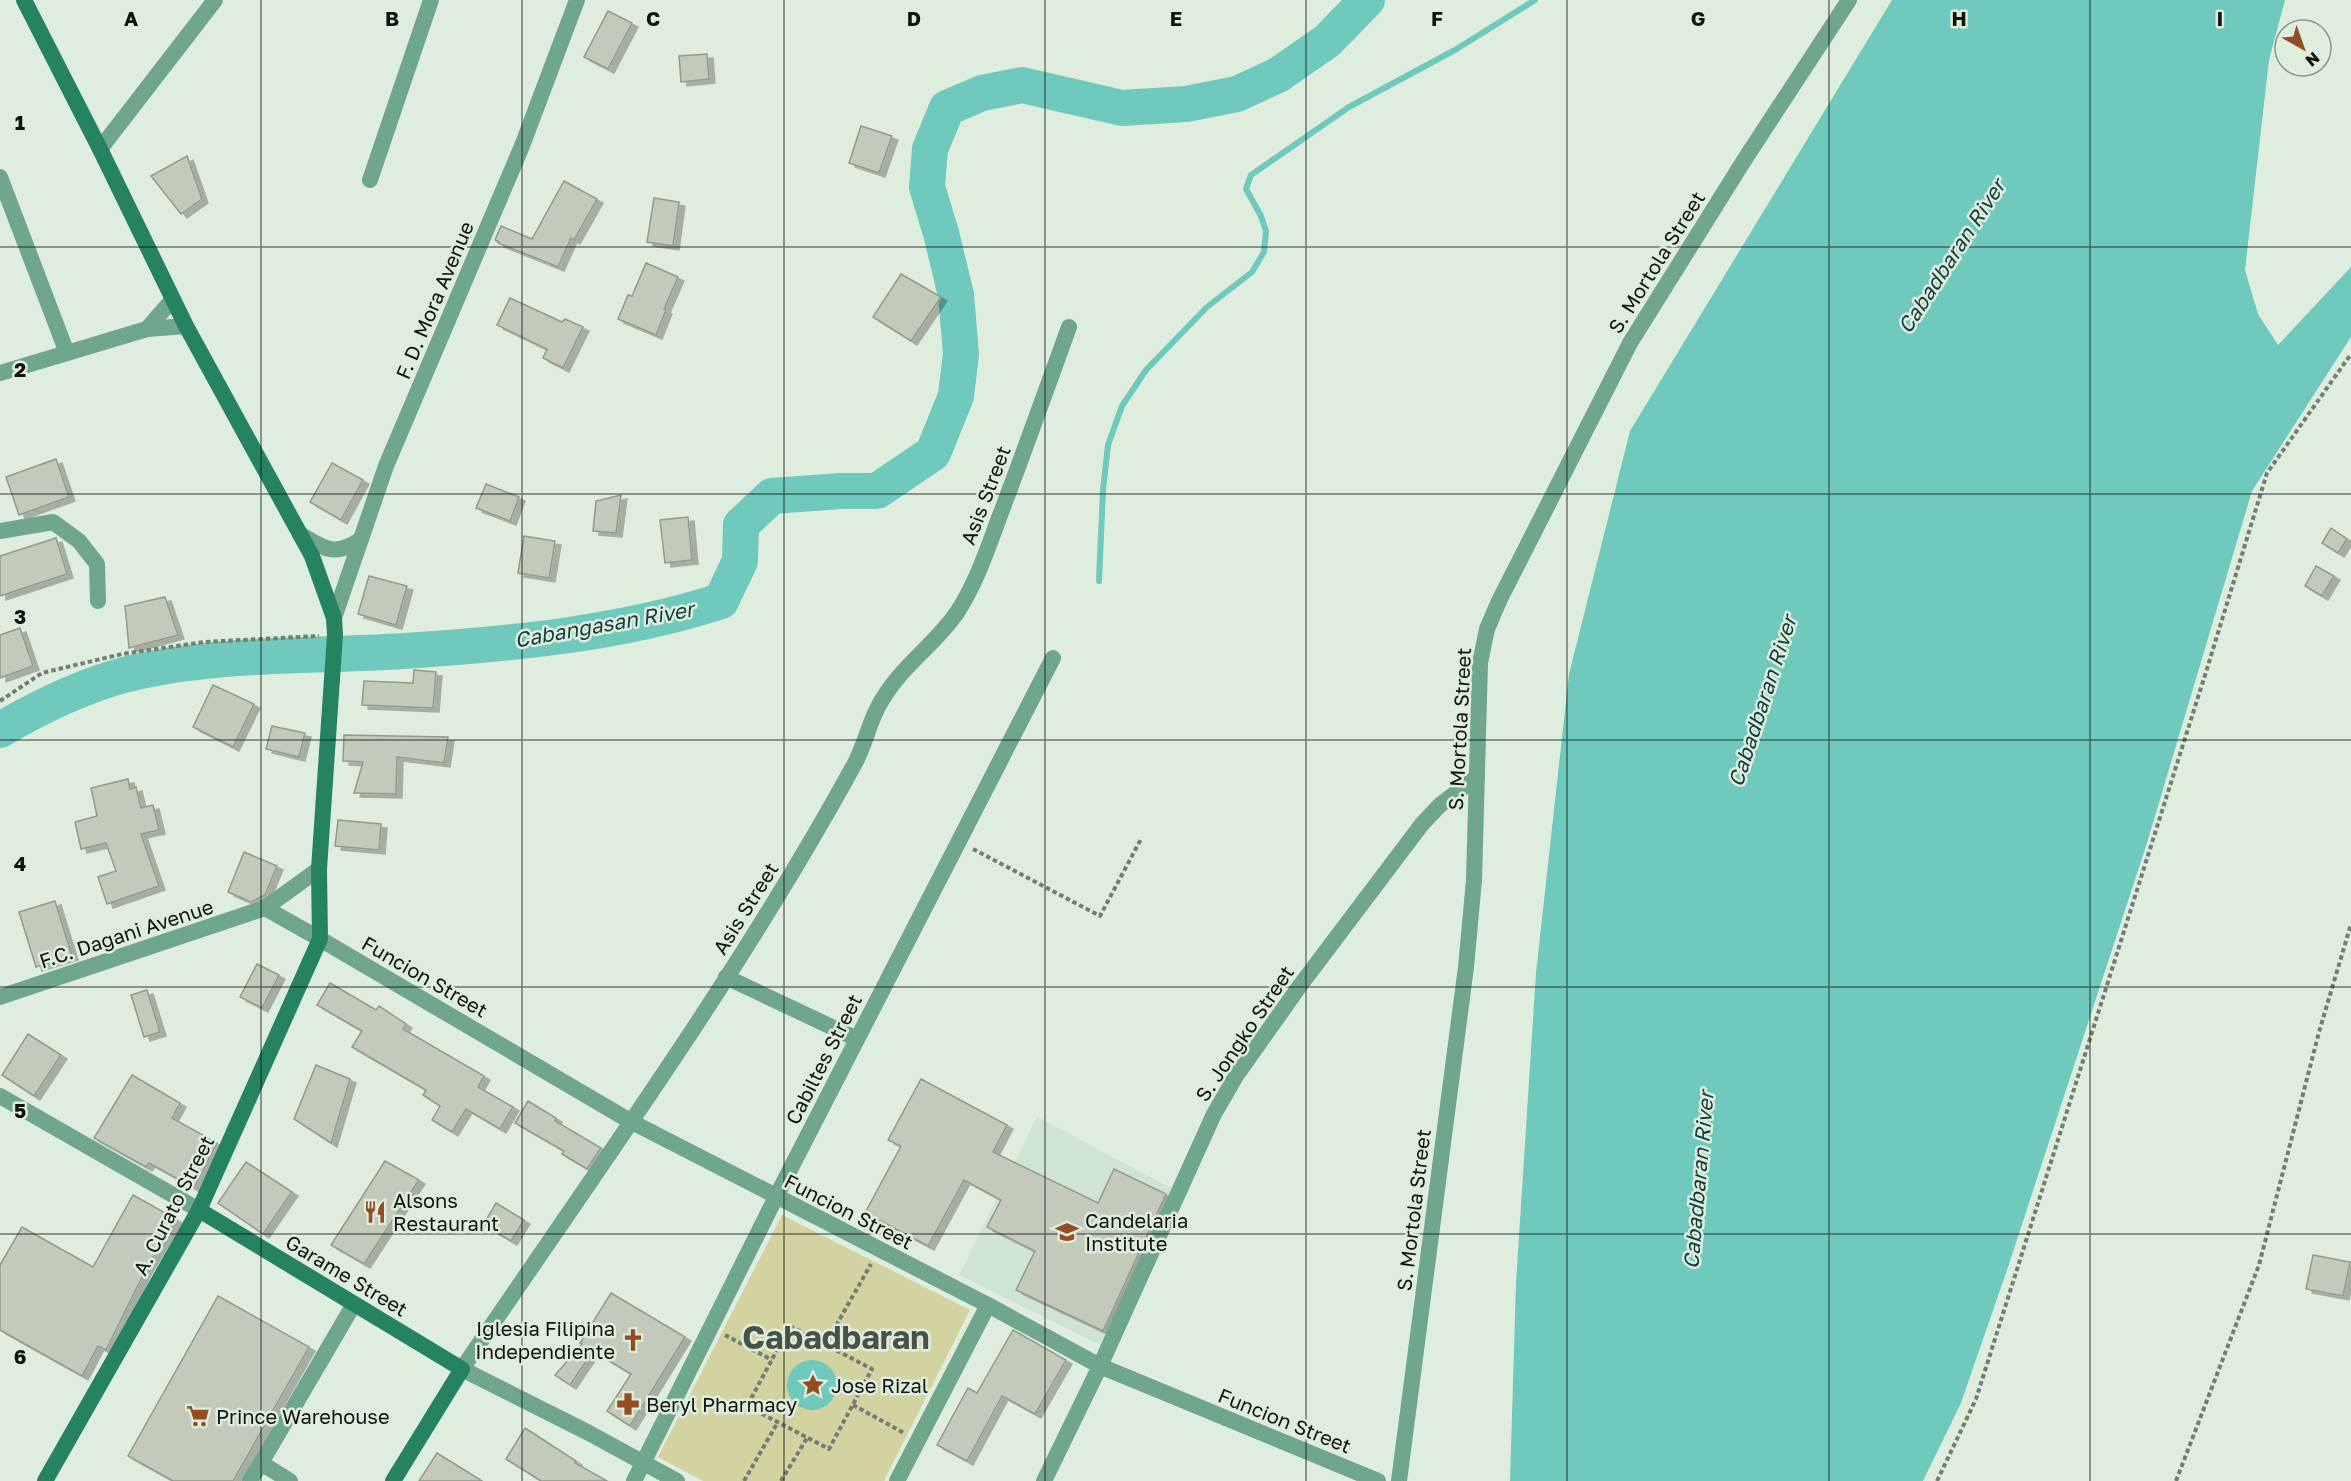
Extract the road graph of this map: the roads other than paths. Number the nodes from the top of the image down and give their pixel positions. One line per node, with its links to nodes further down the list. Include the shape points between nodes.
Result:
1 (24, 0): 6 (main road)
2 (215, 0): 6 (street)
3 (431, 0): 8 (street)
4 (577, 0): 17 (street, F. D. Mora Avenue, via 522,146 386,466)
5 (1849, 0): 21 (street, S. Mortola Street, via 1630,343 1499,601 1487,629 1480,663)
6 (100, 149): 9 (main road)
7 (0, 177): 13 (street)
8 (370, 180)
9 (173, 299): 10 (main road); 12 (street)
10 (186, 326): 12 (street); 16 (main road)
11 (1069, 327): 25 (street, Asis Street, via 976,577 937,637 888,690 856,762 789,879)
12 (147, 329): 13 (street)
13 (67, 353): 14 (street)
14 (0, 373)
15 (0, 531): 18 (street, via 52,522 79,541 97,564)
16 (300, 534): 17 (street, via 331,551 346,549); 19 (main road)
17 (360, 540): 19 (street, F. D. Mora Avenue)
18 (98, 601)
19 (334, 618): 22 (main road)
20 (1053, 658): 27 (street, Cabiltes Street)
21 (1477, 777): 34 (street, S. Jongko Street, via 1422,824 1236,1076 1214,1114); 47 (street, S. Mortola Street, via 1466,967)
22 (319, 869): 23 (street, F.C. Dagani Avenue); 24 (main road)
23 (265, 908): 24 (street, Funcion Street); 26 (street, F.C. Dagani Avenue)
24 (320, 939): 29 (street, Funcion Street); 31 (main road, A. Curato Street)
25 (726, 977): 27 (street); 29 (street, Asis Street)
26 (0, 997)
27 (857, 1039): 30 (street, Cabiltes Street)
28 (0, 1096): 31 (street, Garame Street)
29 (630, 1121): 30 (street, Funcion Street); 35 (street, Asis Street)
30 (776, 1197): 33 (street, Funcion Street); 37 (street, Cabiltes Street)
31 (199, 1210): 32 (main road, Garame Street); 38 (main road, A. Curato Street)
32 (354, 1304): 35 (main road, Garame Street); 36 (street)
33 (988, 1305): 34 (street, Funcion Street); 44 (street)
34 (1100, 1366): 45 (street, S. Jongko Street); 46 (street, Funcion Street)
35 (462, 1369): 37 (street, Garame Street); 41 (main road, Asis Street)
36 (261, 1463): 39 (street); 40 (street)
37 (644, 1463): 42 (street, Cabiltes Street); 43 (street, Garame Street)
38 (45, 1481)
39 (250, 1481)
40 (290, 1481)
41 (393, 1481)
42 (634, 1481)
43 (677, 1481)
44 (897, 1481)
45 (1044, 1481)
46 (1378, 1481)
47 (1399, 1481)

